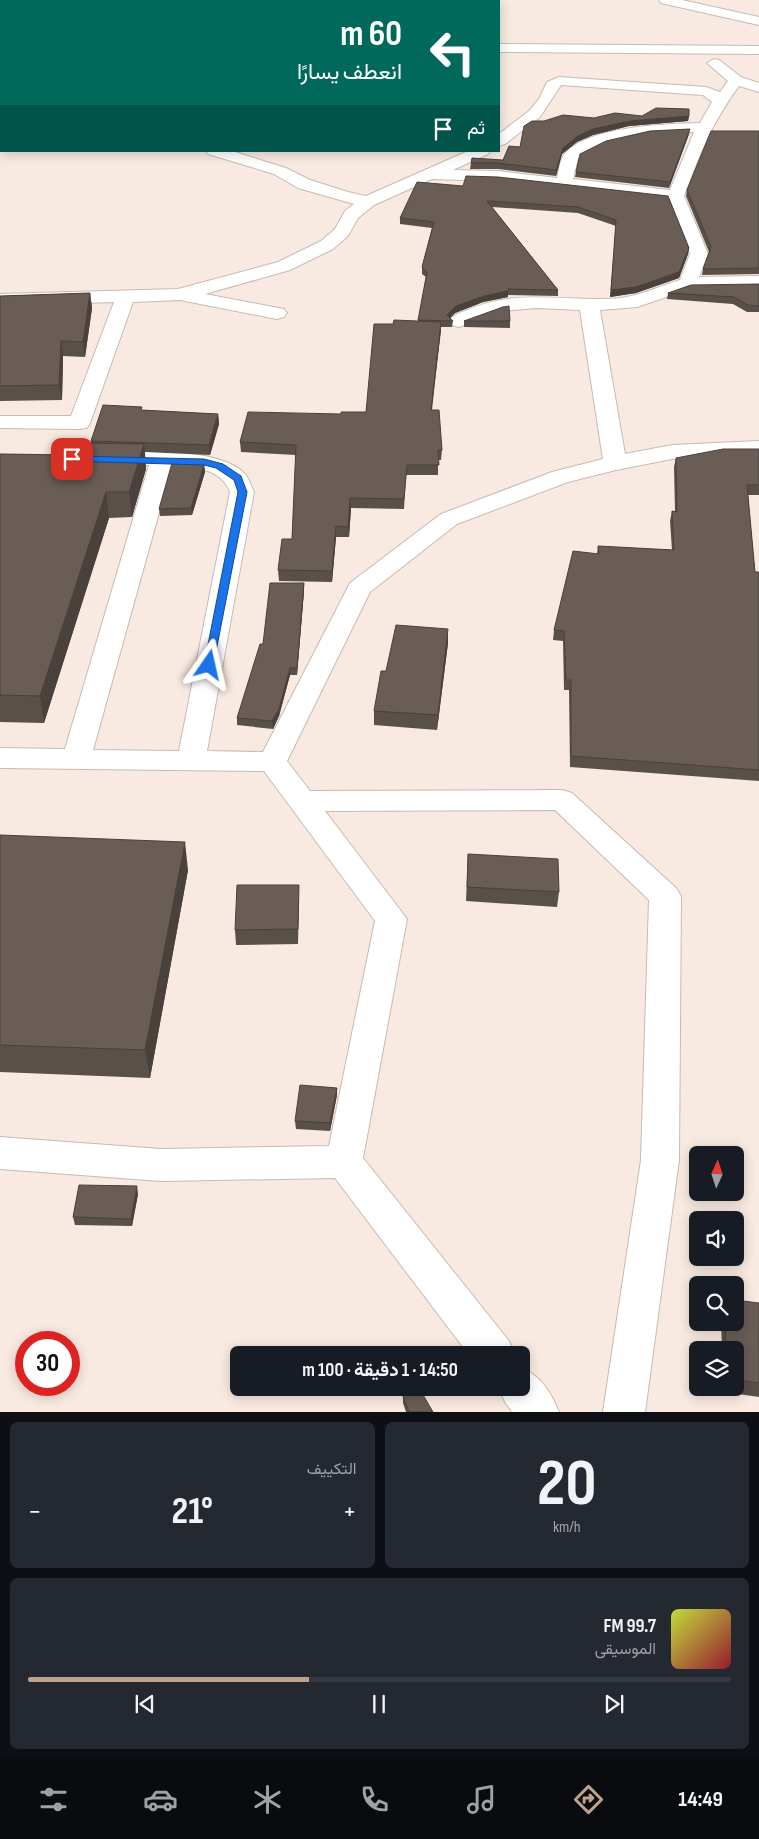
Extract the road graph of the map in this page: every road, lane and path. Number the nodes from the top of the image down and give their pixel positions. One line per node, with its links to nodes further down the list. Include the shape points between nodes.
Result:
1 (665, 0): 2 (street)
2 (759, 21)
3 (500, 48): 4 (street)
4 (759, 50)
5 (636, 63): 6 (street)
6 (714, 64): 7 (street); 8 (street)
7 (759, 64)
8 (736, 80): 9 (street); 10 (street)
9 (759, 88)
10 (720, 102): 12 (street); 14 (street, via 706,91 559,81 552,83 544,103 528,120)
11 (638, 117): 13 (street)
12 (705, 127): 13 (street); 19 (street)
13 (651, 129): 18 (street, via 595,142 577,150 572,156)
14 (500, 140)
15 (217, 152): 20 (street, via 280,171 304,184 345,198)
16 (480, 152): 17 (street)
17 (431, 174): 18 (street, via 498,176); 20 (street)
18 (564, 184): 19 (street)
19 (676, 196): 22 (street, via 699,254)
20 (368, 202): 23 (street, via 351,215 342,232 327,245 284,266)
21 (759, 282): 22 (street)
22 (688, 283): 26 (street, via 637,301)
23 (179, 295): 24 (street); 27 (street)
24 (126, 296): 25 (street); 29 (street, via 79,423)
25 (0, 300)
26 (589, 304): 28 (street, via 534,302 501,305); 33 (street)
27 (278, 313)
28 (459, 321)
29 (0, 422)
30 (759, 448): 33 (street, via 672,452)
31 (86, 459): 32 (street)
32 (162, 460): 35 (street); 36 (street, via 219,466 238,478 242,492)
33 (615, 463): 37 (street, via 560,477 449,519 359,588)
34 (0, 758): 35 (street)
35 (76, 759): 36 (street)
36 (191, 761): 37 (street)
37 (272, 762): 38 (street)
38 (301, 801): 40 (street, via 391,919); 44 (street, via 562,800 665,896 660,1160)
39 (0, 1153): 40 (street, via 161,1165)
40 (344, 1162): 41 (street)
41 (487, 1346)
42 (526, 1396): 43 (street)
43 (538, 1412)
44 (624, 1412)

